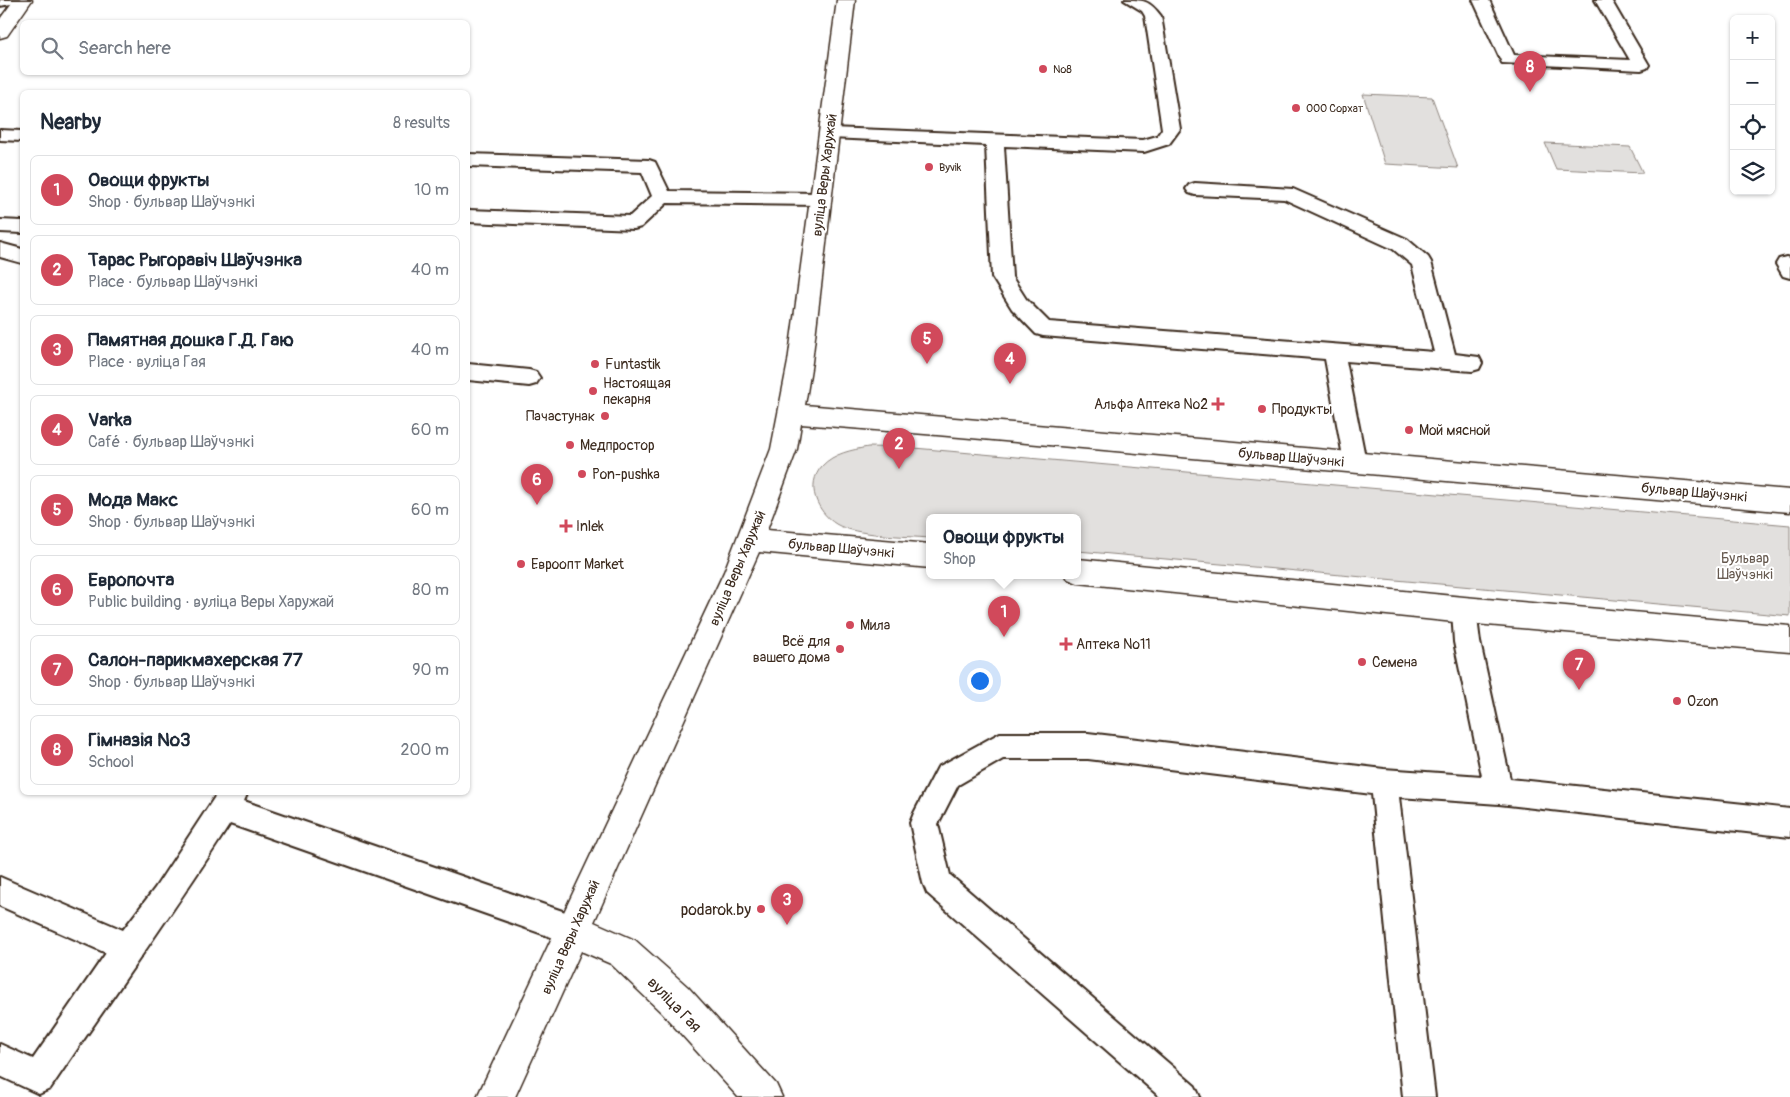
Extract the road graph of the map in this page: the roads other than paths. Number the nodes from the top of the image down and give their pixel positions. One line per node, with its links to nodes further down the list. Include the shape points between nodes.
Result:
1 (0, 0): 2 (lane)
2 (11, 0)
3 (23, 0): 8 (main road)
4 (846, 0): 9 (main road, вуліца Веры Харужай)
5 (1132, 0): 12 (lane, via 1147,8 1153,16 1171,129 1163,140 1144,146)
6 (1481, 0): 7 (lane, via 1508,60 1641,65)
7 (1603, 0)
8 (0, 32)
9 (830, 133): 12 (lane); 16 (main road, вуліца Веры Харужай)
10 (0, 135): 11 (lane)
11 (20, 136)
12 (995, 141): 24 (lane, via 1002,277 1019,304 1043,329)
13 (470, 160): 15 (lane, via 649,166)
14 (1195, 189): 25 (lane, via 1287,193 1400,244 1421,262)
15 (662, 197): 16 (lane); 17 (lane, via 634,222)
16 (821, 200): 29 (main road, вуліца Веры Харужай)
17 (470, 216)
18 (0, 226): 19 (lane)
19 (20, 227)
20 (0, 250): 21 (lane)
21 (20, 255)
22 (1790, 264): 23 (lane, via 1786,264)
23 (1790, 271)
24 (1334, 353): 25 (lane); 30 (lane)
25 (1446, 360): 26 (lane)
26 (1472, 363)
27 (470, 372): 28 (lane)
28 (529, 378)
29 (792, 414): 30 (main road, бульвар Шаўчэнкі); 32 (main road, вуліца Веры Харужай, via 784,449)
30 (1355, 462): 31 (main road, бульвар Шаўчэнкі)
31 (1790, 501)
32 (751, 540): 33 (main road, бульвар Шаўчэнкі); 42 (main road, вуліца Веры Харужай)
33 (926, 556)
34 (1081, 571): 35 (main road)
35 (1464, 610): 36 (main road); 38 (lane, via 1467,642)
36 (1790, 639)
37 (1384, 782): 38 (lane); 47 (lane, via 1088,746 1000,746 948,776 924,822 937,883); 48 (lane)
38 (1499, 791): 40 (lane)
39 (229, 800): 42 (lane); 43 (lane, via 165,898)
40 (1790, 823)
41 (0, 891): 43 (lane)
42 (574, 930): 45 (main road, вуліца Веры Харужай); 46 (main road, вуліца Гая, via 623,952 675,1000)
43 (128, 947): 44 (lane, via 39,1078)
44 (0, 1060)
45 (496, 1097)
46 (762, 1097)
47 (1184, 1097)
48 (1419, 1097)

